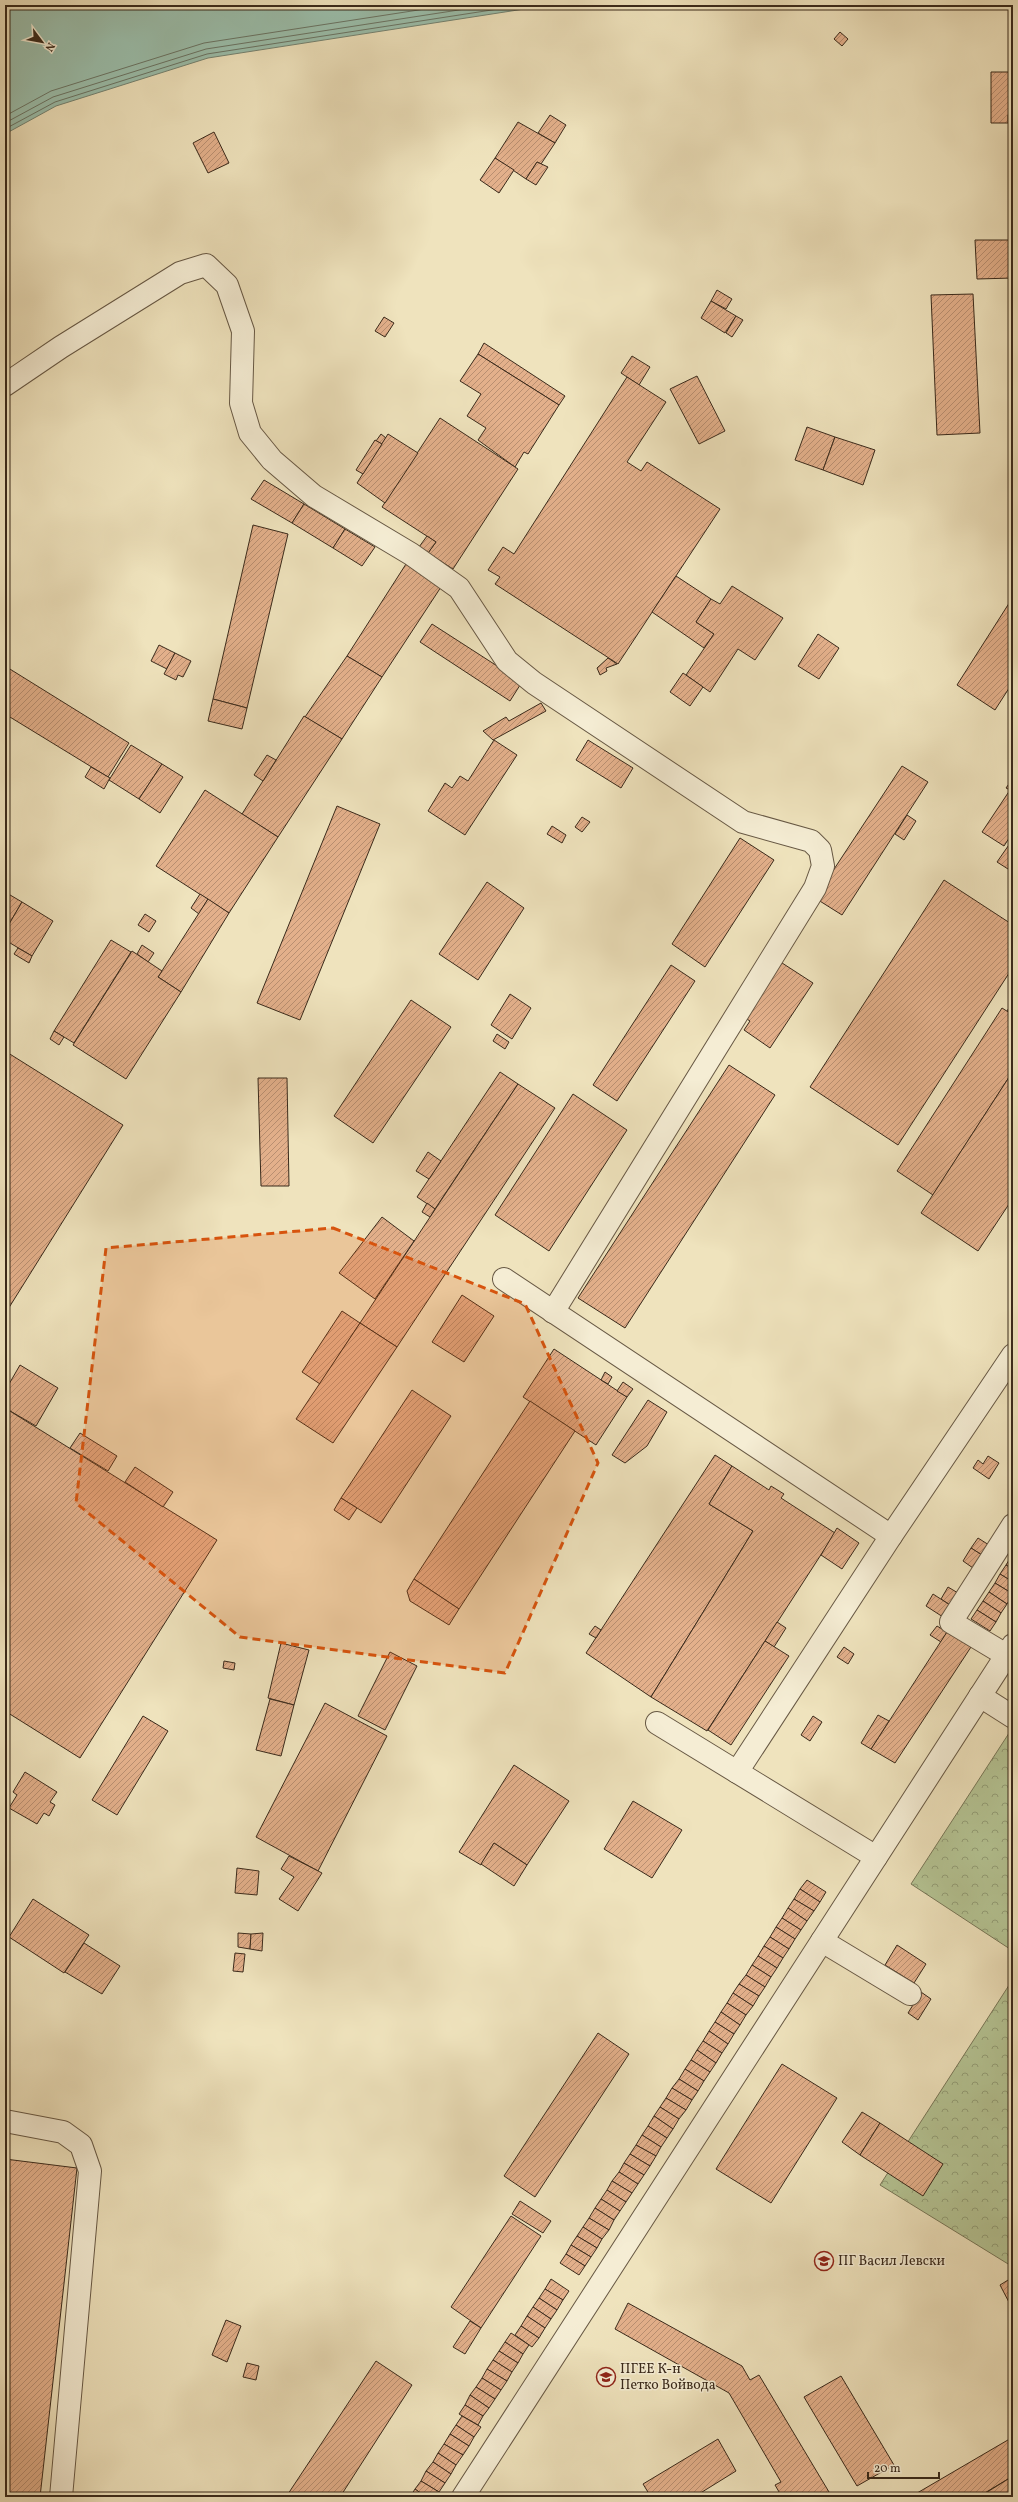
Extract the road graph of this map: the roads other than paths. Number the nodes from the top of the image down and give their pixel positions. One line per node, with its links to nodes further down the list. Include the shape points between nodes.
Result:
1 (5, 385): 3 (street, via 180,273 206,265 227,285 243,331 240,403 250,433 272,460 314,496 411,554 459,588 507,661 534,683 743,822 811,841 820,850 823,866 815,888)
2 (504, 1279): 3 (street)
3 (553, 1312): 6 (street)
4 (1013, 1355): 6 (street)
5 (1013, 1525): 7 (street, via 951,1622)
6 (891, 1536): 11 (street)
7 (1010, 1650): 8 (street)
8 (980, 1696): 9 (street); 12 (street)
9 (1013, 1717)
10 (657, 1723): 11 (street)
11 (737, 1772): 12 (street)
12 (876, 1857): 13 (street)
13 (822, 1941): 14 (street); 17 (street)
14 (910, 1994)
15 (5, 2121): 16 (street, via 63,2132 81,2145 90,2171)
16 (62, 2497)
17 (463, 2497)

